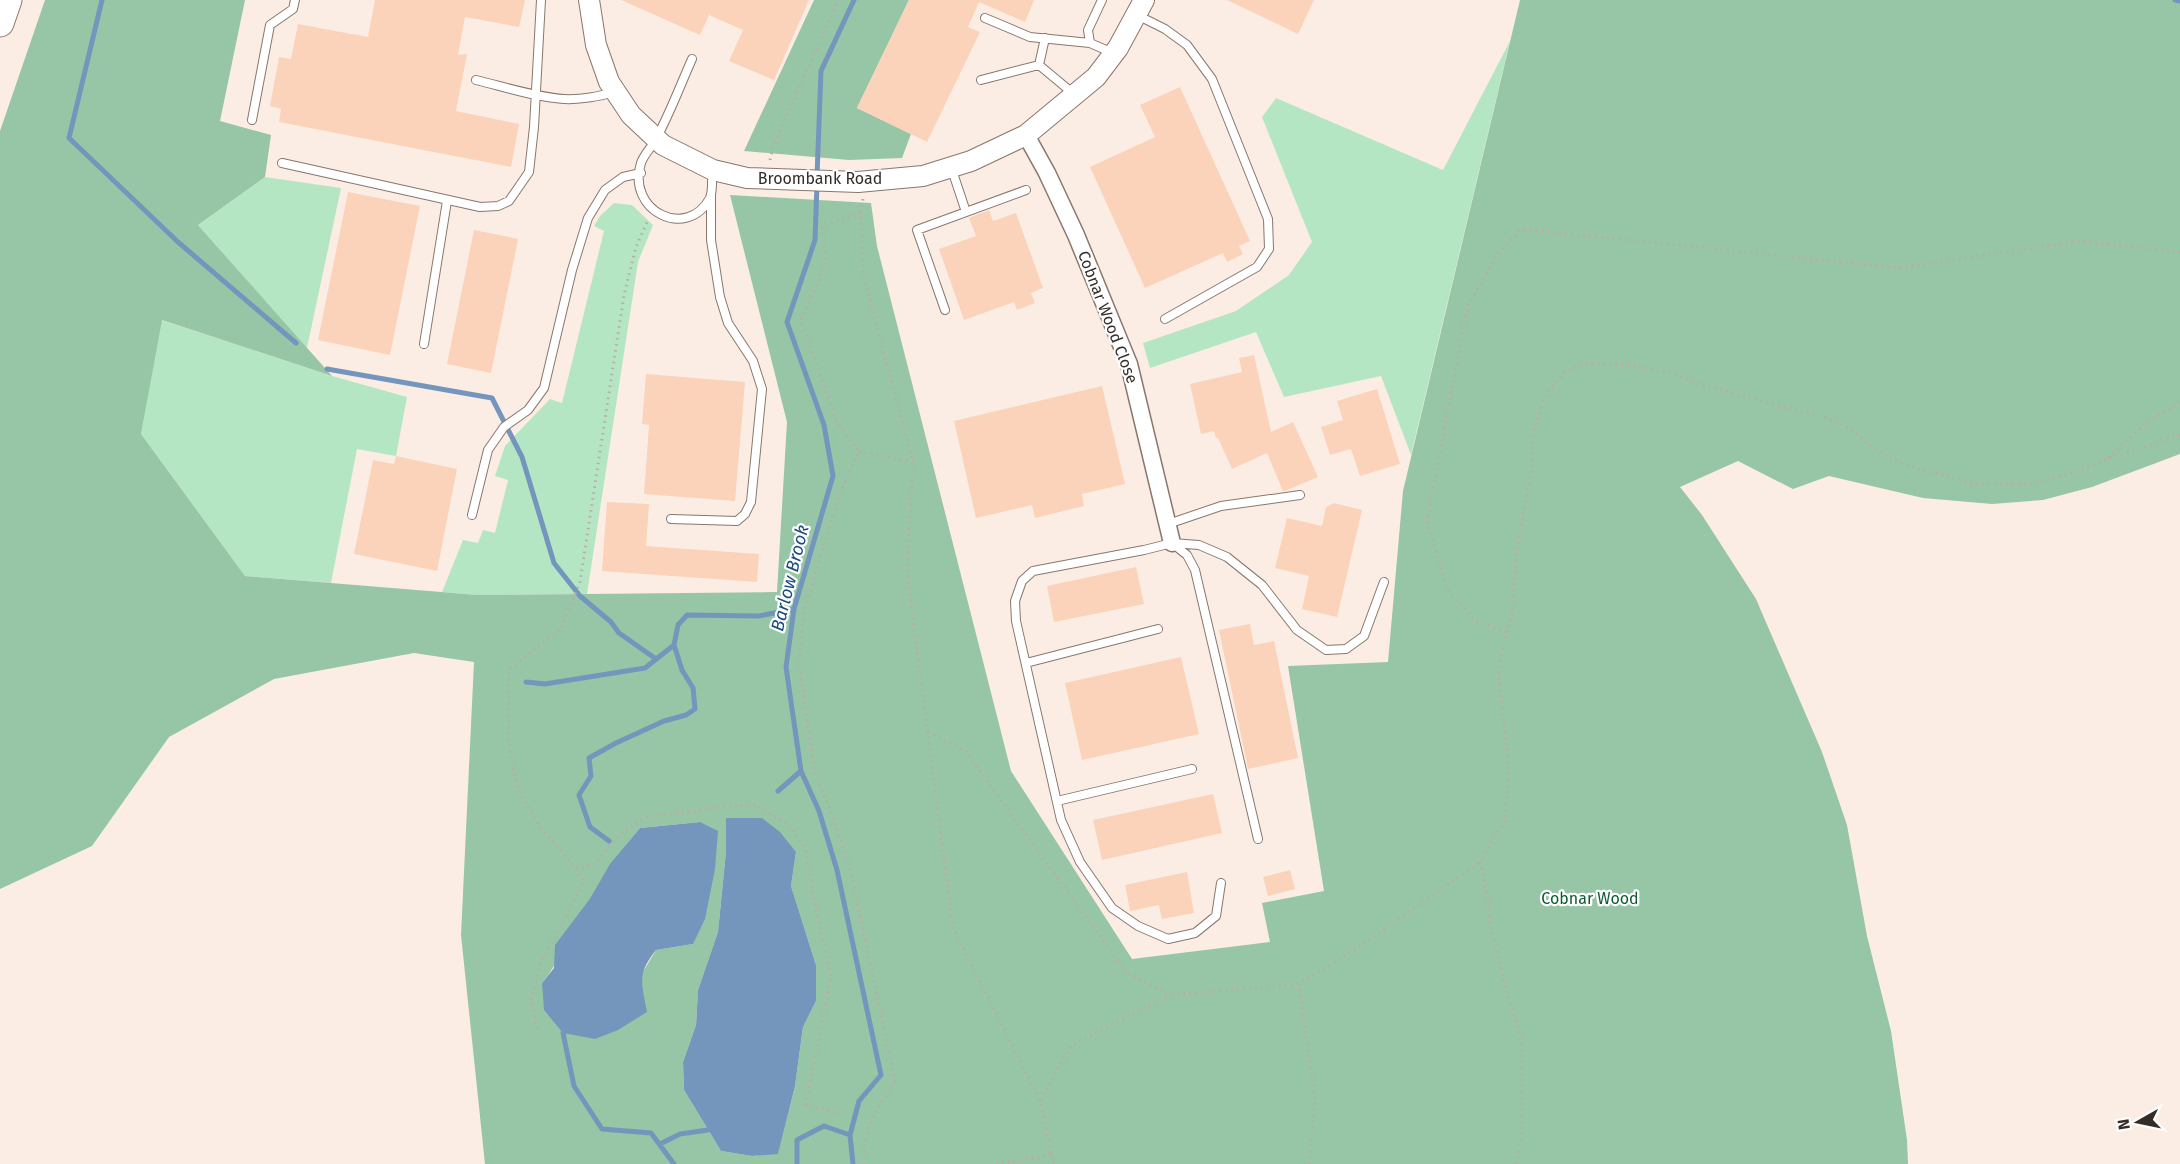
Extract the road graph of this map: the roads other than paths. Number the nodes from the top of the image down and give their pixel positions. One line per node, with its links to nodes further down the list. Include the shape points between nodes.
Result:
1 (8, 0): 8 (highway)
2 (294, 0): 19 (lane, via 293,9 270,25)
3 (541, 0): 17 (lane)
4 (589, 0): 16 (street, via 596,45)
5 (1102, 0): 10 (lane, via 1088,30)
6 (1140, 7): 11 (street, Broombank Road); 31 (lane, via 1187,45 1212,79 1268,219 1269,249 1257,267)
7 (985, 18): 9 (lane, via 1030,37)
8 (0, 23)
9 (1045, 38): 10 (lane); 13 (lane)
10 (1090, 43): 11 (lane)
11 (1114, 54): 18 (street, Broombank Road)
12 (692, 59): 21 (lane)
13 (1040, 65): 15 (lane); 18 (lane)
14 (476, 80): 17 (lane)
15 (981, 80)
16 (616, 92): 17 (lane, via 594,98); 21 (street, via 631,116)
17 (536, 95): 28 (lane, via 529,172 509,201 480,207)
18 (1076, 95): 20 (street, Broombank Road)
19 (252, 120)
20 (1026, 135): 23 (street, Broombank Road); 36 (street, Cobnar Wood Close, via 1076,235 1129,364)
21 (656, 138): 24 (street); 25 (lane, via 641,163)
22 (282, 164): 28 (lane)
23 (951, 167): 24 (street, Broombank Road, via 922,176 858,182 747,178); 29 (lane)
24 (712, 170): 27 (lane)
25 (641, 173): 27 (lane, via 639,191 652,210 673,220 697,213); 34 (lane, via 623,177 605,190 588,218 544,388 528,410 504,427 488,450)
26 (1026, 190): 29 (lane)
27 (711, 196): 35 (lane, via 711,240 720,297 728,323 753,361 762,389 751,502 737,521)
28 (447, 201): 32 (lane)
29 (966, 212): 30 (lane, via 917,230)
30 (945, 310)
31 (1165, 319)
32 (423, 344)
33 (1300, 495): 36 (lane, via 1221,506)
34 (472, 515)
35 (671, 519)
36 (1168, 524): 37 (street, Cobnar Wood Close)
37 (1172, 543): 38 (lane, via 1199,545 1227,557 1262,585 1298,630 1326,650 1346,649 1364,636); 40 (lane, via 1033,571 1022,581 1015,601); 43 (lane, via 1187,555 1195,570)
38 (1384, 582)
39 (1158, 629): 40 (lane)
40 (1026, 663): 42 (lane)
41 (1192, 769): 42 (lane)
42 (1057, 801): 44 (lane, via 1080,862 1112,908 1138,926 1168,939 1195,933 1216,916)
43 (1258, 839)
44 (1221, 883)

